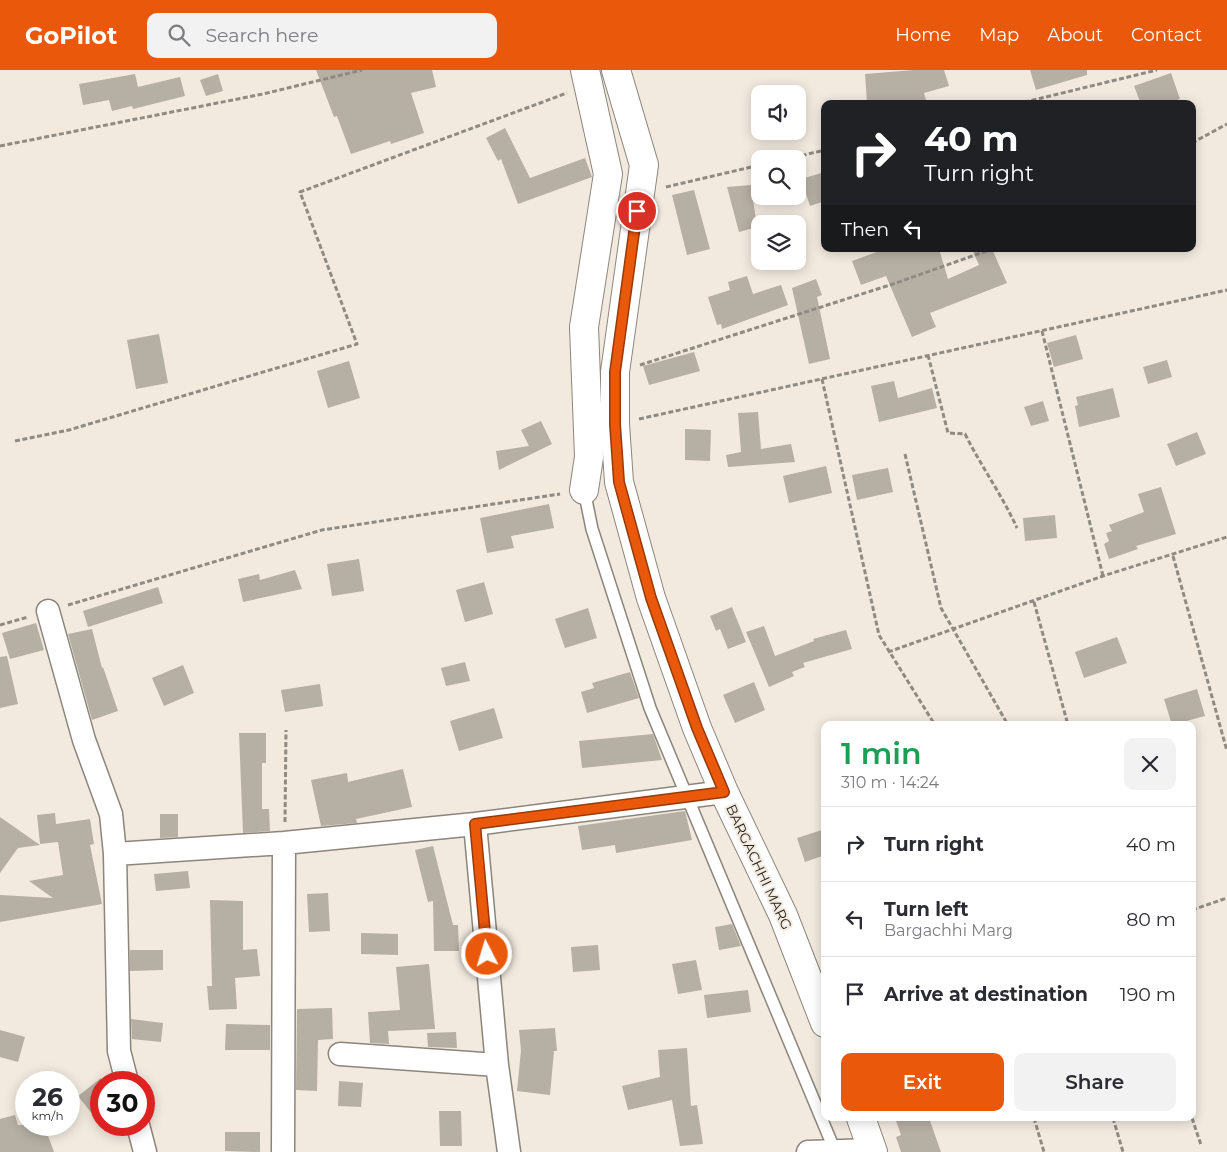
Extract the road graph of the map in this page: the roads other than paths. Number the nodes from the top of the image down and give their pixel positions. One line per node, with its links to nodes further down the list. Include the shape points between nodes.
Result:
1 (616, 70): 5 (street, BARGACHHI MARG, via 644,165 615,372 619,482 651,598 697,728)
2 (587, 78): 3 (street, via 608,174 584,327 589,457)
3 (584, 490): 6 (lane, via 592,529 650,708)
4 (48, 611): 9 (street, via 84,740 112,814)
5 (724, 792): 6 (street); 10 (street, BARGACHHI MARG, via 783,915)
6 (687, 797): 7 (street); 14 (lane)
7 (475, 824): 8 (street); 12 (street)
8 (284, 843): 9 (street); 21 (street)
9 (115, 854): 13 (street, via 119,1051)
10 (821, 1013)
11 (340, 1054): 12 (street)
12 (497, 1064): 22 (street)
13 (124, 1071)
14 (821, 1118)
15 (822, 1121): 18 (lane)
16 (862, 1121): 19 (street)
17 (141, 1136): 20 (street)
18 (835, 1151): 19 (street); 23 (street)
19 (873, 1151)
20 (145, 1152)
21 (283, 1152)
22 (509, 1152)
23 (808, 1152)

